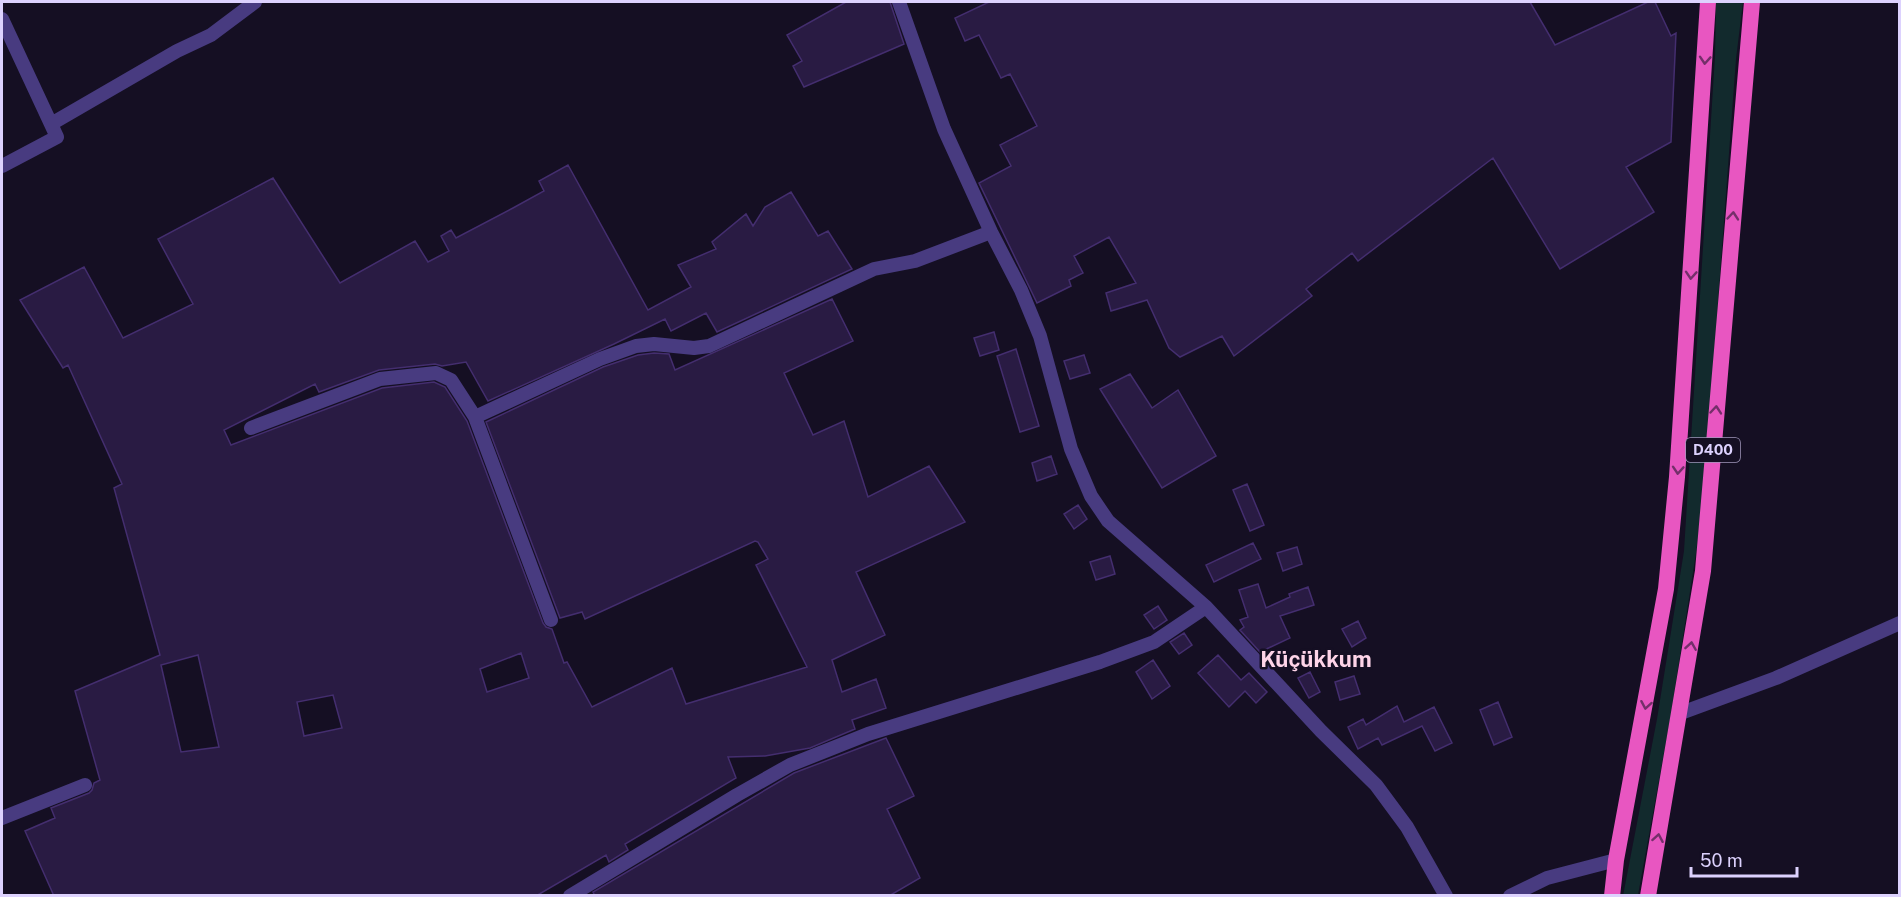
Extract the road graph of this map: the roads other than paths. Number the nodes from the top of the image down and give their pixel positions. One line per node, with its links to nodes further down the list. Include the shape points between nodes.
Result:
1 (255, 2): 8 (street, via 211,35)
2 (899, 2): 10 (street, via 944,129)
3 (1708, 2): 19 (highway, D400, one-way to 19, via 1667,578)
4 (1752, 2): 7 (highway, D400)
5 (1759, 2): 7 (highway)
6 (2, 20): 8 (street)
7 (1751, 21): 16 (highway, D400, one-way to 7, via 1703,571)
8 (51, 124): 9 (street, via 57,137)
9 (2, 166)
10 (991, 232): 11 (street, via 915,261 874,269 709,346 636,346); 13 (street, via 1040,336 1071,449 1091,496 1108,521)
11 (475, 417): 12 (street, via 451,380 436,373 380,379); 14 (street)
12 (251, 428)
13 (1206, 607): 20 (street, via 1154,642 868,734 790,765); 21 (street, via 1376,785 1407,827)
14 (551, 620)
15 (1899, 622): 16 (street, via 1776,678)
16 (1681, 713): 24 (highway, D400, one-way to 16)
17 (85, 785): 18 (street)
18 (2, 818)
19 (1616, 860): 22 (street, via 1547,878); 23 (highway, D400)
20 (570, 896)
21 (1446, 896)
22 (1510, 896)
23 (1612, 896)
24 (1648, 896)

